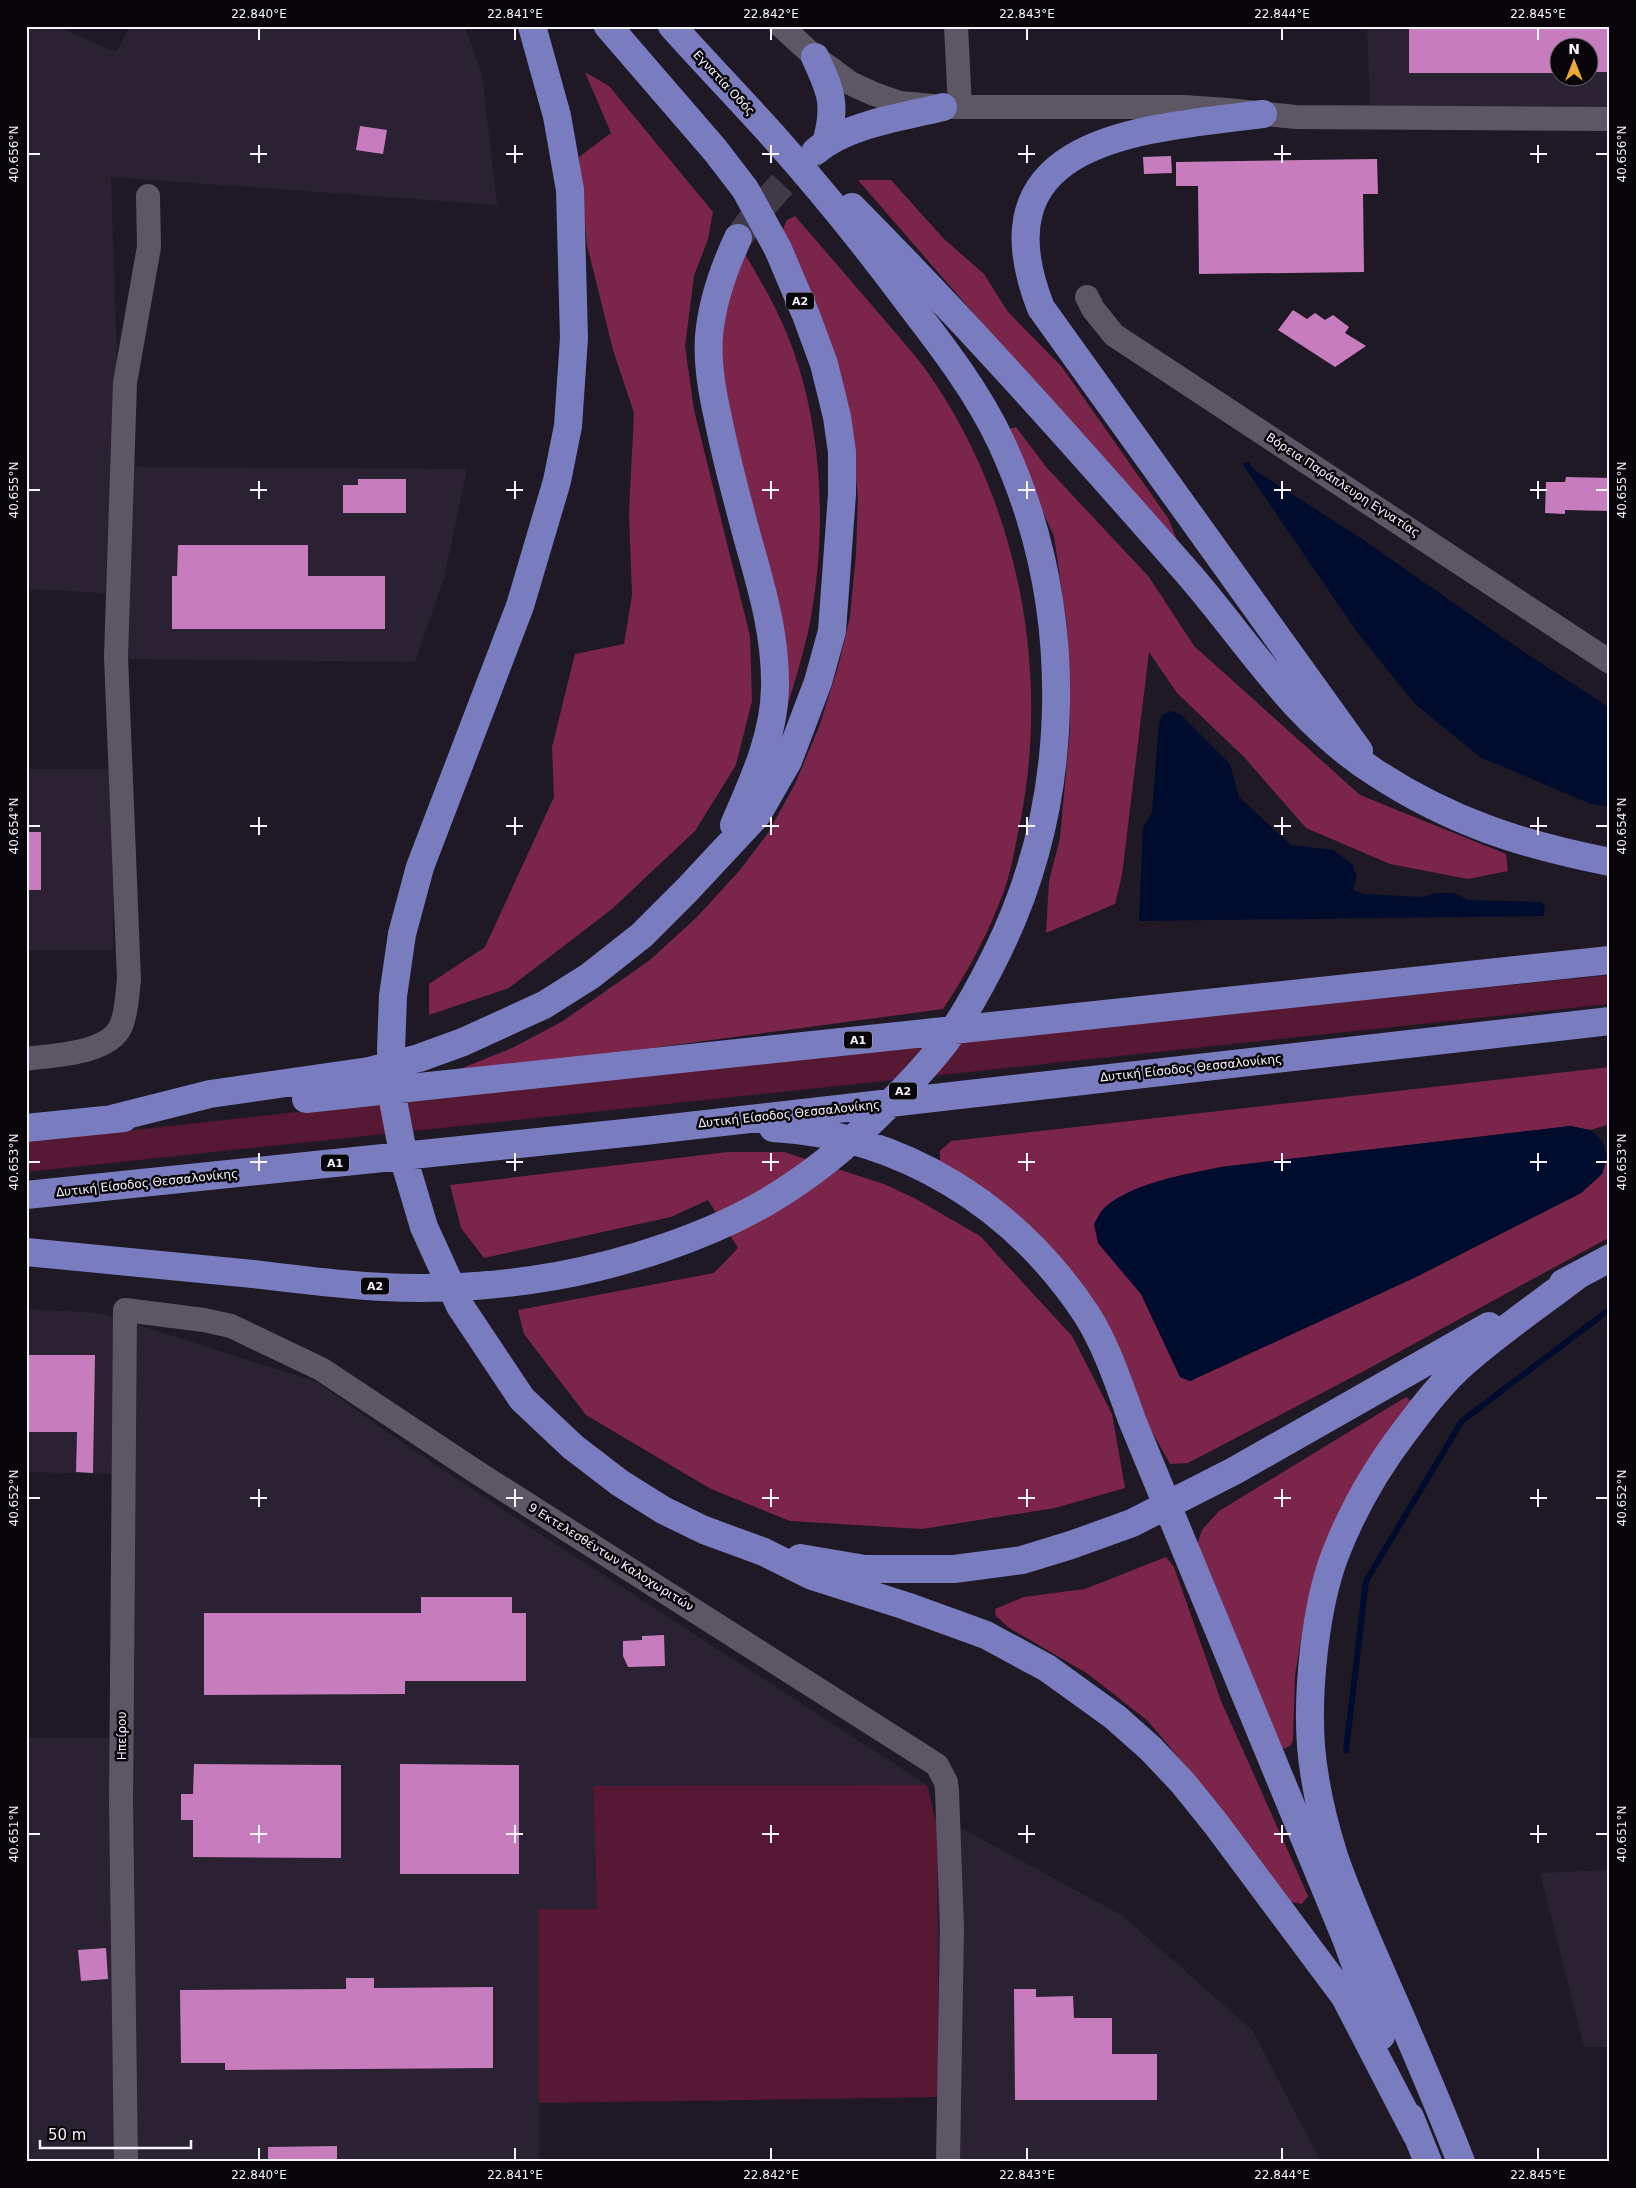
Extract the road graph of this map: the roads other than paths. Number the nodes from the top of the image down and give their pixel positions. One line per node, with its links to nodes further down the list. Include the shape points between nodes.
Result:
1 (532, 26): 29 (highway, via 557,116 570,190 574,338 568,426 557,481 520,606 420,867 402,934 393,996 394,1106 405,1163 424,1228 460,1306 522,1399 572,1447 663,1510 704,1530)
2 (608, 26): 16 (highway, Α2, via 715,150 744,189 778,248 824,364 842,452 832,631 818,682 788,761 757,815)
3 (672, 26): 10 (highway, Εγνατία Οδός / Α2)
4 (781, 26): 6 (street)
5 (956, 26): 7 (street)
6 (815, 57): 7 (street, via 850,83 874,94 900,103); 7 (highway, via 829,89 832,105 832,122 821,147 881,122)
7 (952, 107): 8 (street, via 1184,107)
8 (1262, 114): 9 (street, via 1296,118); 15 (highway, via 1160,127 1092,146 1069,159 1038,190 1029,212 1026,259 1030,282 1041,308)
9 (1610, 119)
10 (776, 140): 15 (highway, via 840,195 936,292 1189,574 1283,692 1325,735); 25 (highway, Α2, via 892,281 975,393 1001,443 1034,527 1045,575 1054,631 1056,684 1055,739 1048,797 1022,895 1006,936 949,1037 906,1088 856,1137 770,1201 718,1228 614,1262 562,1275 449,1288 383,1287)
11 (148, 196): 20 (street, via 150,247 125,383 117,647 129,980 126,1011 120,1028 109,1041 89,1049)
12 (738, 238): 16 (highway, via 723,269 713,307 709,338 712,388 724,455 772,633 775,688 771,727 760,764)
13 (1087, 297): 14 (street, Βόρεια Παράπλευρη Εγνατίας, via 1114,335)
14 (1610, 662)
15 (1374, 772): 17 (highway, via 1419,799 1482,829 1554,851)
16 (722, 852): 21 (highway, Α2, via 642,935 590,976 544,1005 463,1042 368,1071 210,1094)
17 (1610, 862)
18 (1610, 960): 21 (highway, Α1)
19 (1610, 1021): 23 (highway, Δυτική Είσοδος Θεσσαλονίκης / Α1)
20 (26, 1059)
21 (107, 1120): 22 (highway, Α1)
22 (26, 1128)
23 (644, 1131): 24 (highway, Δυτική Είσοδος Θεσσαλονίκης / Α1); 30 (highway, via 806,1130 891,1152 930,1171 1003,1219 1061,1279 1088,1316 1107,1353 1348,1941)
24 (26, 1195)
25 (26, 1252)
26 (1610, 1258): 27 (highway)
27 (1578, 1275): 29 (highway, via 1234,1471 1132,1523 1022,1560 954,1569 865,1569); 34 (highway, via 1464,1363 1423,1407 1394,1446 1360,1500 1335,1557 1316,1642 1310,1705 1311,1747 1321,1806 1334,1854 1349,1899)
28 (125, 1310): 31 (street, Ηπείρου, via 121,1802); 32 (street, 9 Εκτελεσθέντων Καλοχωριτών, via 231,1326 321,1369 478,1473 930,1759 942,1773 948,1791 952,1928)
29 (764, 1552): 30 (highway, via 812,1576 986,1635 1046,1668 1115,1717 1151,1749 1216,1824 1345,1997)
30 (1416, 2134): 33 (highway)
31 (126, 2162)
32 (948, 2162)
33 (1428, 2162)
34 (1461, 2162)

